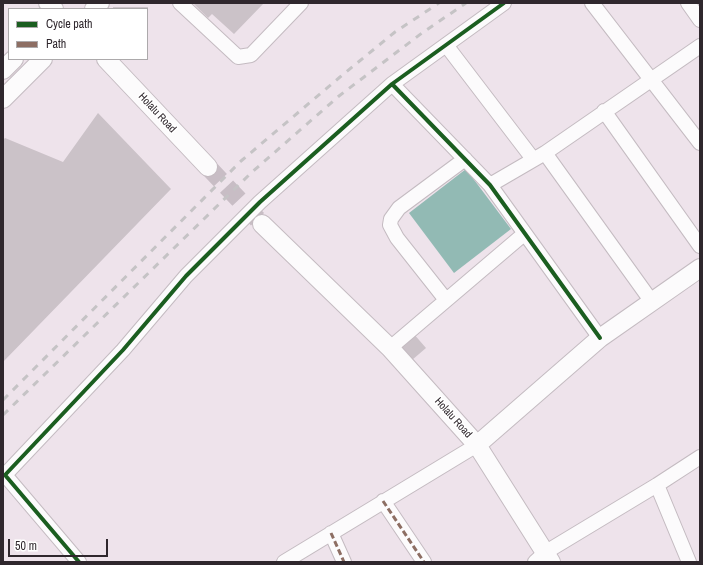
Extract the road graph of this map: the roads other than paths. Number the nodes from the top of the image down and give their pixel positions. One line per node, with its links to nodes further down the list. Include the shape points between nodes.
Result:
1 (180, 3): 2 (street, via 238,57 251,54)
2 (301, 3)
3 (504, 3): 7 (street)
4 (592, 3): 13 (street)
5 (688, 3): 6 (street)
6 (700, 20)
7 (446, 45): 14 (street); 18 (street)
8 (700, 46): 13 (street)
9 (13, 60): 12 (main road)
10 (42, 60): 15 (main road)
11 (107, 60): 20 (main road, Holalu Road)
12 (3, 70)
13 (651, 79): 16 (street); 17 (street)
14 (392, 84): 19 (street); 32 (street, via 260,202 191,271 123,350)
15 (3, 99)
16 (604, 111): 18 (street); 24 (street)
17 (700, 143)
18 (539, 156): 21 (street); 27 (street)
19 (465, 159): 21 (street); 26 (street, via 399,208 390,219 390,226 397,238)
20 (208, 167)
21 (490, 185): 23 (street)
22 (262, 224): 29 (main road, Holalu Road)
23 (524, 234): 26 (street); 28 (street)
24 (700, 246)
25 (700, 268): 27 (main road, Holalu Road)
26 (446, 300): 29 (street)
27 (652, 302): 28 (main road, Holalu Road)
28 (600, 338): 30 (main road, Holalu Road)
29 (390, 348): 30 (main road, Holalu Road)
30 (477, 445): 34 (street); 36 (main road)
31 (700, 457): 33 (street)
32 (4, 476): 37 (street)
33 (657, 485): 36 (street); 41 (street)
34 (384, 501): 35 (street); 40 (street)
35 (331, 533): 38 (street); 39 (street)
36 (544, 559)
37 (79, 562)
38 (284, 562)
39 (344, 562)
40 (424, 562)
41 (689, 562)

